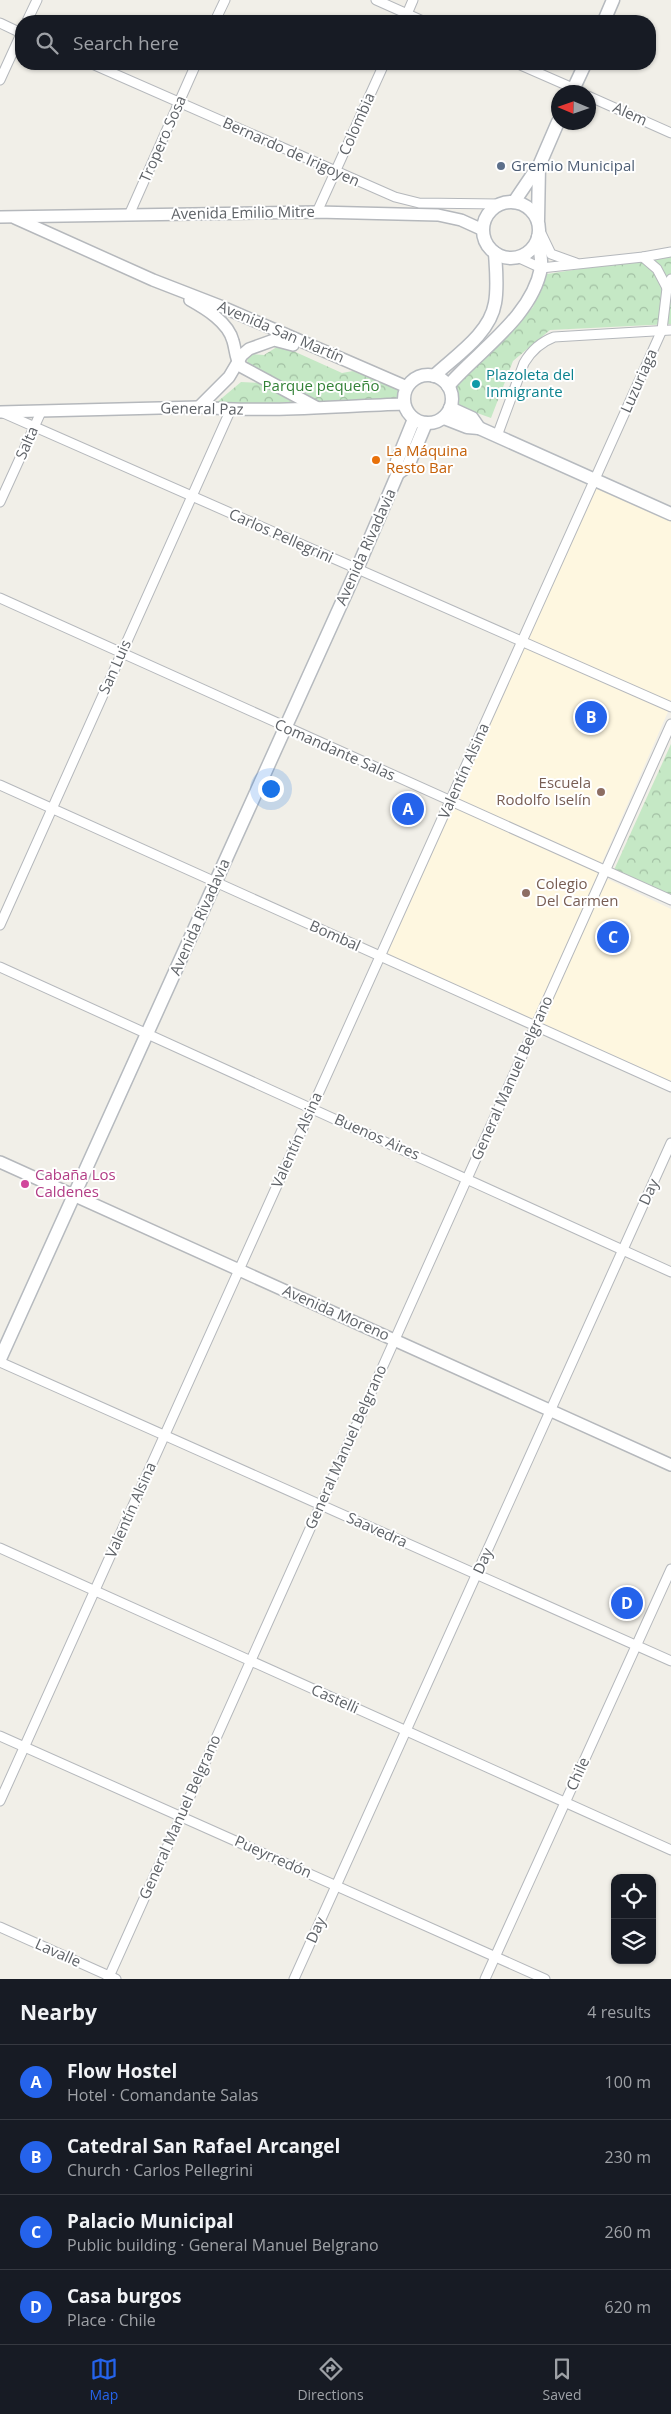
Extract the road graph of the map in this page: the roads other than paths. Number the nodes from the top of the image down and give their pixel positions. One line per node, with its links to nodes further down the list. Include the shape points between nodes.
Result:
1 (37, 0): 6 (street)
2 (225, 0): 7 (street)
3 (376, 0): 8 (street)
4 (413, 0): 9 (street)
5 (614, 0): 10 (main road)
6 (30, 15)
7 (218, 15)
8 (400, 15)
9 (406, 15)
10 (607, 15)
11 (0, 23): 12 (street)
12 (15, 30)
13 (15, 46): 19 (street)
14 (106, 70): 23 (street, Bernardo de Irigoyen)
15 (193, 70): 23 (street, Tropero Sosa)
16 (381, 70): 27 (street, Colombia)
17 (531, 70): 20 (street)
18 (583, 70): 21 (main road)
19 (0, 80)
20 (563, 85)
21 (578, 85)
22 (596, 100): 25 (street, Alem)
23 (179, 102): 27 (street, Bernardo de Irigoyen); 32 (street, Tropero Sosa)
24 (554, 130): 26 (main road)
25 (671, 133)
26 (538, 166): 28 (main road); 35 (main road)
27 (335, 172): 29 (street, Bernardo de Irigoyen, via 407,201); 31 (street, Colombia)
28 (514, 202): 29 (main road); 35 (main road, via 528,208)
29 (499, 204): 36 (main road, via 488,215)
30 (0, 212): 34 (street, Avenida San Martín)
31 (317, 212): 32 (street, Avenida Emilio Mitre); 36 (street, Avenida Emilio Mitre, via 438,215 461,220)
32 (129, 215): 34 (street, Avenida Emilio Mitre)
33 (0, 217): 34 (street, Avenida Emilio Mitre)
34 (12, 217): 44 (street, Avenida San Martín)
35 (538, 229): 39 (main road, via 530,250); 41 (street, via 551,254); 42 (main road)
36 (483, 230): 38 (main road, via 488,246)
37 (671, 252): 40 (street)
38 (495, 253): 39 (main road); 49 (main road, via 496,302 491,315 471,342)
39 (517, 257): 42 (street)
40 (643, 257): 41 (street); 45 (street, via 657,269)
41 (581, 264): 42 (street)
42 (541, 268): 50 (main road, via 516,317 465,365)
43 (671, 279): 45 (street, Luzuriaga)
44 (153, 280): 47 (street, Avenida San Martín, via 201,306 226,327); 48 (street, Avenida San Martín)
45 (667, 288): 46 (street, Luzuriaga)
46 (666, 330): 61 (street, via 554,337 544,341 528,355); 62 (street, Luzuriaga)
47 (238, 362): 48 (street, via 249,349 283,340 336,365); 53 (street, via 229,377); 54 (street, via 248,371)
48 (353, 363): 51 (street, Avenida San Martín)
49 (434, 376): 50 (main road); 51 (main road, via 419,377)
50 (448, 386): 58 (main road, via 452,400)
51 (407, 387): 52 (main road)
52 (404, 404): 54 (street, General Paz); 59 (main road)
53 (199, 407): 55 (street, General Paz); 57 (street, General Paz)
54 (317, 408): 55 (street, General Paz)
55 (231, 410): 63 (street, San Luis)
56 (0, 412): 57 (street, General Paz); 60 (street, Carlos Pellegrini)
57 (41, 412): 60 (street, Salta)
58 (447, 413): 59 (main road, via 438,421); 61 (main road, via 467,428 479,428)
59 (420, 421): 66 (main road, Avenida Rivadavia, via 408,466 398,473)
60 (34, 427): 63 (street, Carlos Pellegrini); 64 (street, Salta)
61 (496, 436): 62 (main road)
62 (595, 480): 65 (main road); 68 (street, Valentín Alsina)
63 (191, 496): 66 (street, Carlos Pellegrini); 69 (street, San Luis)
64 (0, 502)
65 (671, 514)
66 (357, 569): 68 (street, Carlos Pellegrini); 72 (main road, Avenida Rivadavia)
67 (0, 598): 69 (street, Comandante Salas)
68 (522, 642): 70 (street, Carlos Pellegrini); 74 (street, Valentín Alsina)
69 (121, 653): 72 (street, Comandante Salas); 75 (street, San Luis)
70 (671, 708)
71 (671, 724): 76 (street, General Manuel Belgrano)
72 (285, 727): 74 (street, Comandante Salas); 77 (main road, Avenida Rivadavia)
73 (0, 785): 75 (street, Bombal)
74 (450, 801): 76 (street, Comandante Salas); 80 (street, Valentín Alsina)
75 (52, 808): 77 (street, Bombal); 79 (street, San Luis)
76 (605, 871): 78 (street, Comandante Salas); 82 (street, General Manuel Belgrano)
77 (215, 882): 80 (street, Bombal); 83 (main road, Avenida Rivadavia)
78 (671, 900)
79 (0, 925)
80 (380, 957): 82 (street, Bombal); 85 (street, Valentín Alsina)
81 (0, 967): 83 (street, Buenos Aires)
82 (535, 1026): 84 (street, Bombal); 88 (street, General Manuel Belgrano)
83 (147, 1033): 85 (street, Buenos Aires); 89 (main road, Avenida Rivadavia)
84 (671, 1087)
85 (311, 1107): 88 (street, Buenos Aires); 91 (street, Valentín Alsina)
86 (671, 1143): 90 (street, Day)
87 (0, 1162): 89 (street, Avenida Moreno)
88 (467, 1178): 90 (street, Buenos Aires); 93 (street, General Manuel Belgrano)
89 (74, 1195): 91 (street, Avenida Moreno); 94 (main road, Avenida Rivadavia)
90 (623, 1249): 92 (street, Buenos Aires); 95 (street, Day)
91 (240, 1270): 93 (street, Avenida Moreno); 96 (street, Valentín Alsina)
92 (671, 1272)
93 (394, 1340): 95 (street, Avenida Moreno); 98 (street, General Manuel Belgrano)
94 (0, 1360): 96 (street, Saavedra)
95 (551, 1410): 97 (street, Avenida Moreno); 101 (street, Day)
96 (165, 1435): 98 (street, Saavedra); 102 (street, Valentín Alsina)
97 (671, 1465)
98 (320, 1504): 101 (street, Saavedra); 104 (street, General Manuel Belgrano)
99 (0, 1548): 102 (street, Castelli)
100 (671, 1569): 103 (street, Chile)
101 (476, 1574): 103 (street, Saavedra); 106 (street, Day)
102 (95, 1590): 104 (street, Castelli); 108 (street, Valentín Alsina)
103 (636, 1645): 105 (street, Saavedra); 110 (street, Chile)
104 (250, 1661): 106 (street, Castelli); 111 (street, General Manuel Belgrano)
105 (671, 1661)
106 (406, 1730): 110 (street, Castelli); 113 (street, Day)
107 (0, 1736): 108 (street, Pueyrredón)
108 (24, 1747): 109 (street, Valentín Alsina); 111 (street, Pueyrredón)
109 (0, 1801)
110 (565, 1802): 112 (street, Castelli); 115 (street, Chile)
111 (180, 1816): 113 (street, Pueyrredón); 116 (street, General Manuel Belgrano)
112 (671, 1850)
113 (336, 1886): 115 (street, Pueyrredón); 117 (street, Day)
114 (0, 1927): 116 (street, Lavalle)
115 (495, 1957): 118 (street, Chile); 119 (street, Pueyrredón)
116 (111, 1978)
117 (294, 1979)
118 (485, 1979)
119 (545, 1979)

